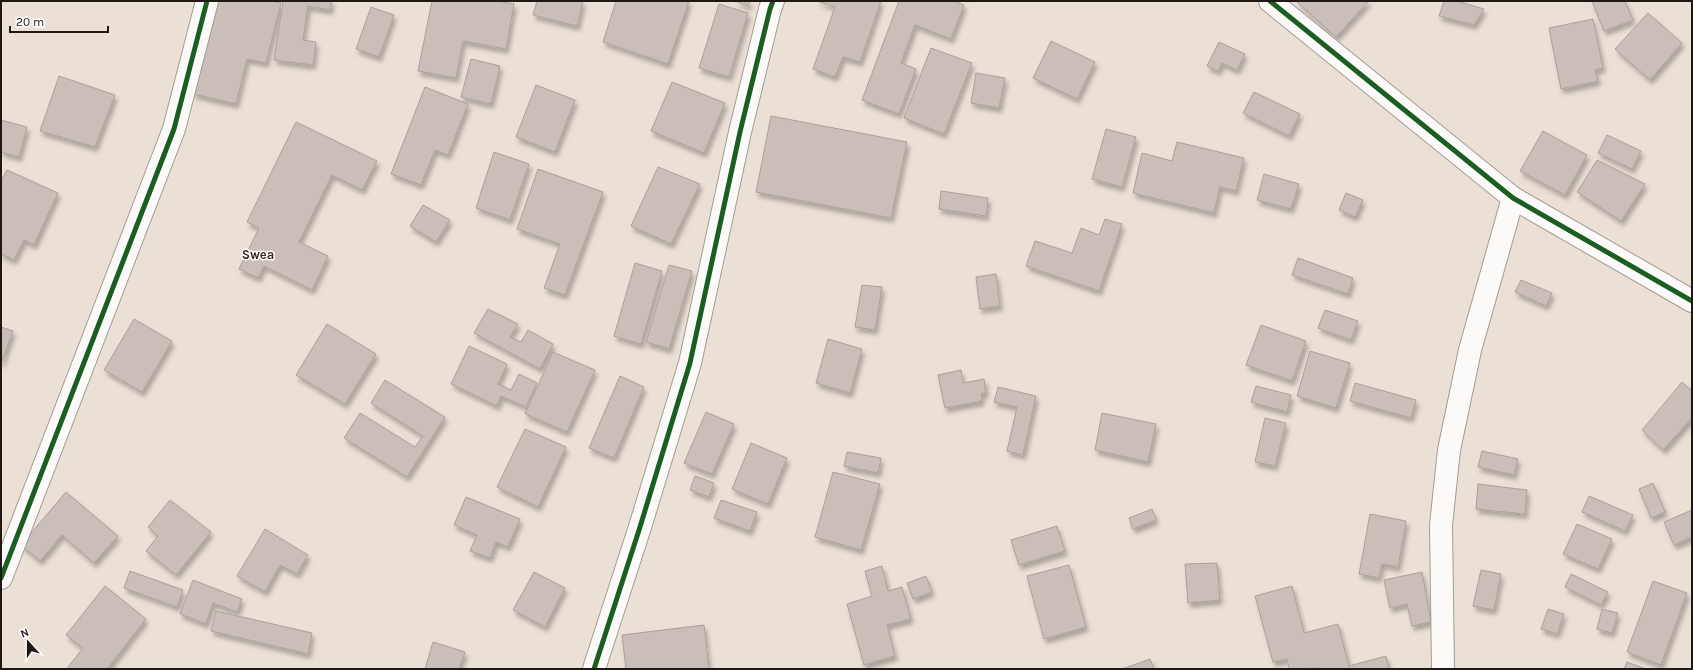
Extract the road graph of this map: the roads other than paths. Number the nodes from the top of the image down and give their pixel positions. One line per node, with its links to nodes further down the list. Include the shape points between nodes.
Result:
1 (207, 1): 6 (street, via 174,129)
2 (773, 1): 7 (street, via 740,132 690,363)
3 (1270, 1): 4 (street)
4 (1513, 198): 5 (street); 8 (street, via 1470,350 1449,450 1441,525)
5 (1691, 299)
6 (1, 578)
7 (594, 669)
8 (1443, 669)

